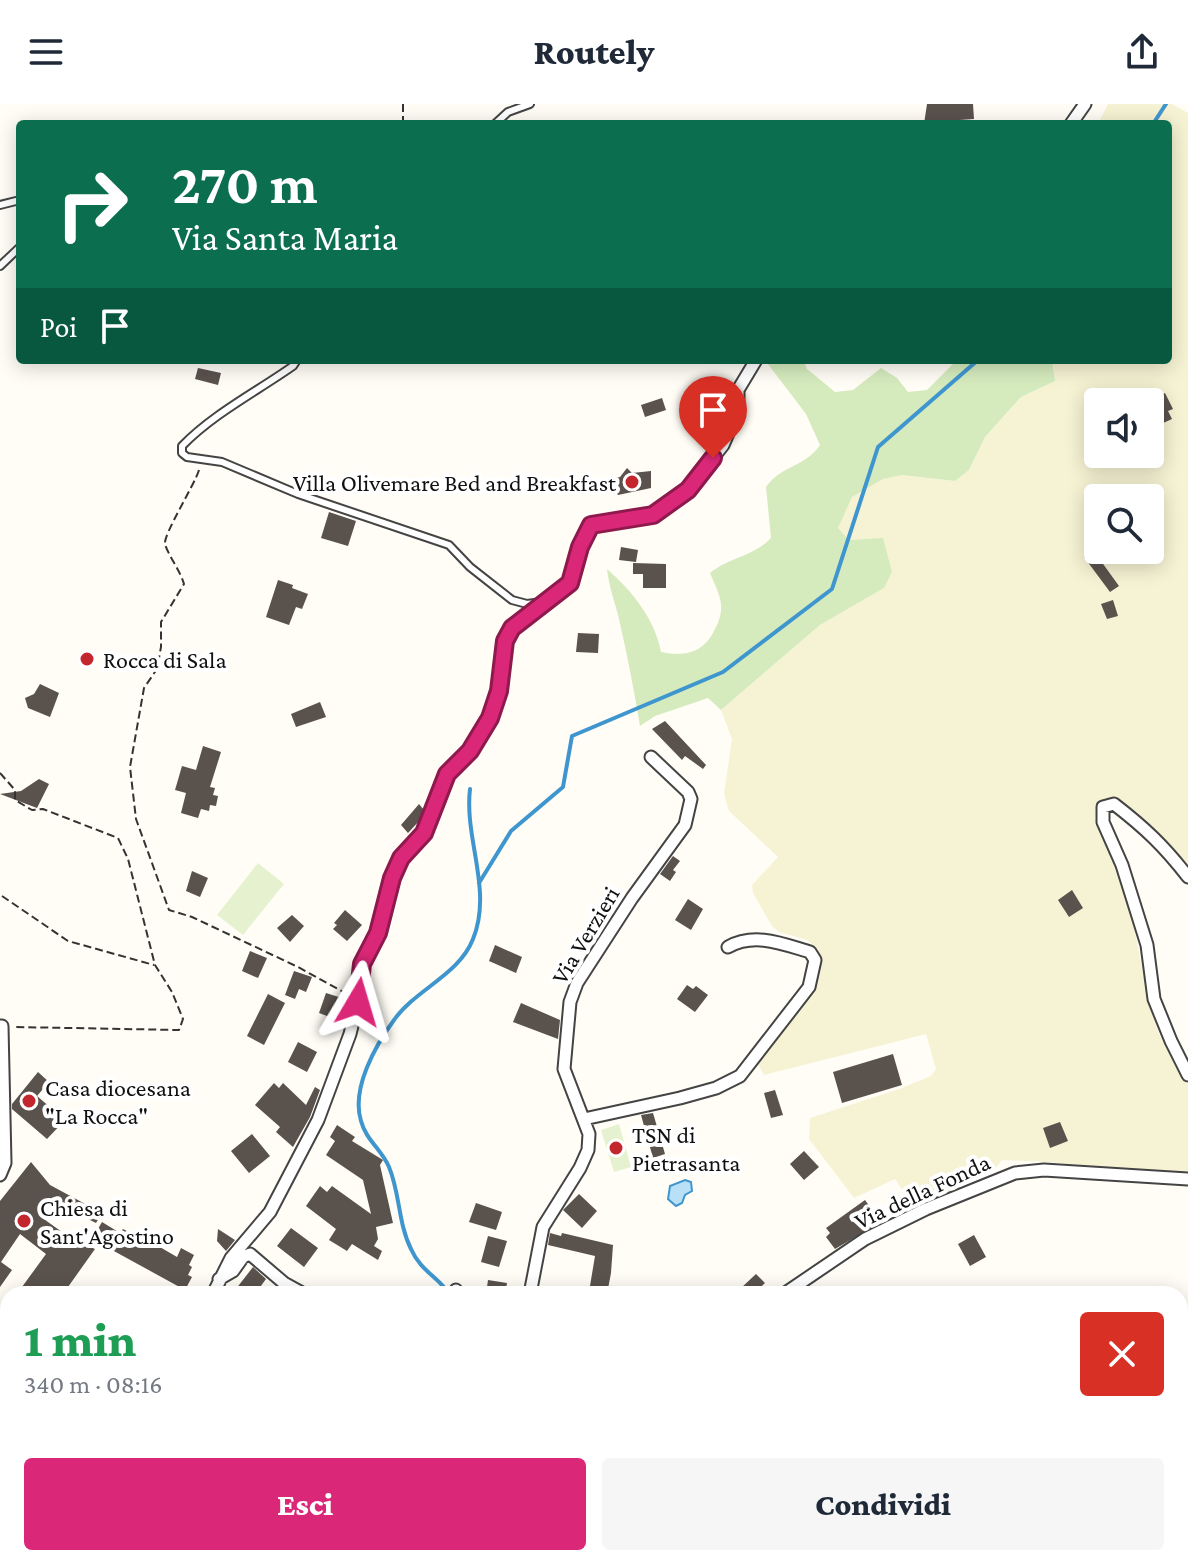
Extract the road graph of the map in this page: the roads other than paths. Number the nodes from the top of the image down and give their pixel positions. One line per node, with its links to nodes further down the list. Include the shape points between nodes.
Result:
1 (530, 104): 2 (lane)
2 (499, 120)
3 (16, 251): 4 (lane)
4 (0, 266)
5 (294, 364): 7 (lane, via 198,429 182,453 222,462 449,545 512,600)
6 (754, 364): 7 (street, via 738,390 738,410 723,445 688,490 653,515 591,525 570,583)
7 (549, 601): 16 (street, via 512,628 505,641 490,718 470,751 447,774 424,833 401,858 392,878 378,933 362,964 350,1034 318,1120 270,1212)
8 (651, 757): 13 (street, Via Verzieri, via 691,799 685,825 632,898 570,1002 564,1069)
9 (1188, 877): 12 (street, via 1139,823 1114,804 1103,807 1103,822 1147,945 1154,999)
10 (728, 947): 13 (street, via 764,939 810,952 815,960 809,987 752,1063 716,1088)
11 (1, 1026): 14 (street, via 5,1163)
12 (1188, 1075)
13 (584, 1119): 19 (street, Via Verzieri, via 588,1150 543,1227)
14 (0, 1175)
15 (1188, 1179): 20 (street, Via della Fonda, via 1044,1170 1015,1173 865,1239)
16 (218, 1279): 17 (street); 18 (street, via 250,1254)
17 (216, 1286)
18 (289, 1286)
19 (532, 1286)
20 (795, 1286)

